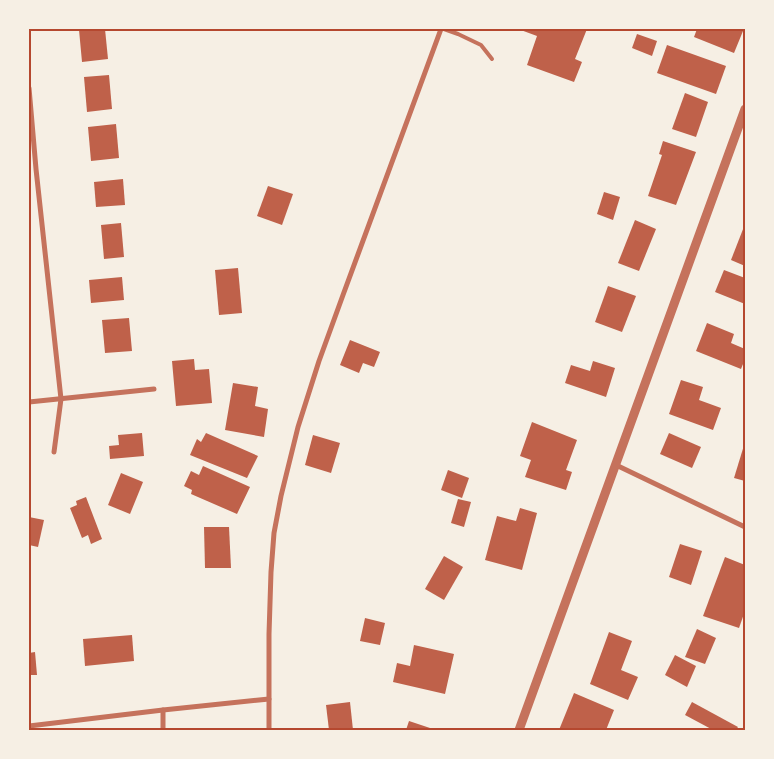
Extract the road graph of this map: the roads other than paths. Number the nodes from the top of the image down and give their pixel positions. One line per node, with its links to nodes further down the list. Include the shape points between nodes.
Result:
1 (443, 29): 2 (lane, via 482,45); 13 (street, via 319,361 296,436 274,533)
2 (492, 59)
3 (29, 88): 6 (street)
4 (745, 109): 11 (street)
5 (29, 169): 6 (street)
6 (36, 169): 8 (street)
7 (154, 389): 8 (street)
8 (61, 399): 9 (street); 10 (street)
9 (29, 402)
10 (54, 452)
11 (616, 465): 12 (street); 18 (street)
12 (745, 526)
13 (269, 699): 14 (street); 17 (street)
14 (163, 710): 15 (street); 16 (street)
15 (29, 726)
16 (163, 730)
17 (270, 730)
18 (520, 730)

